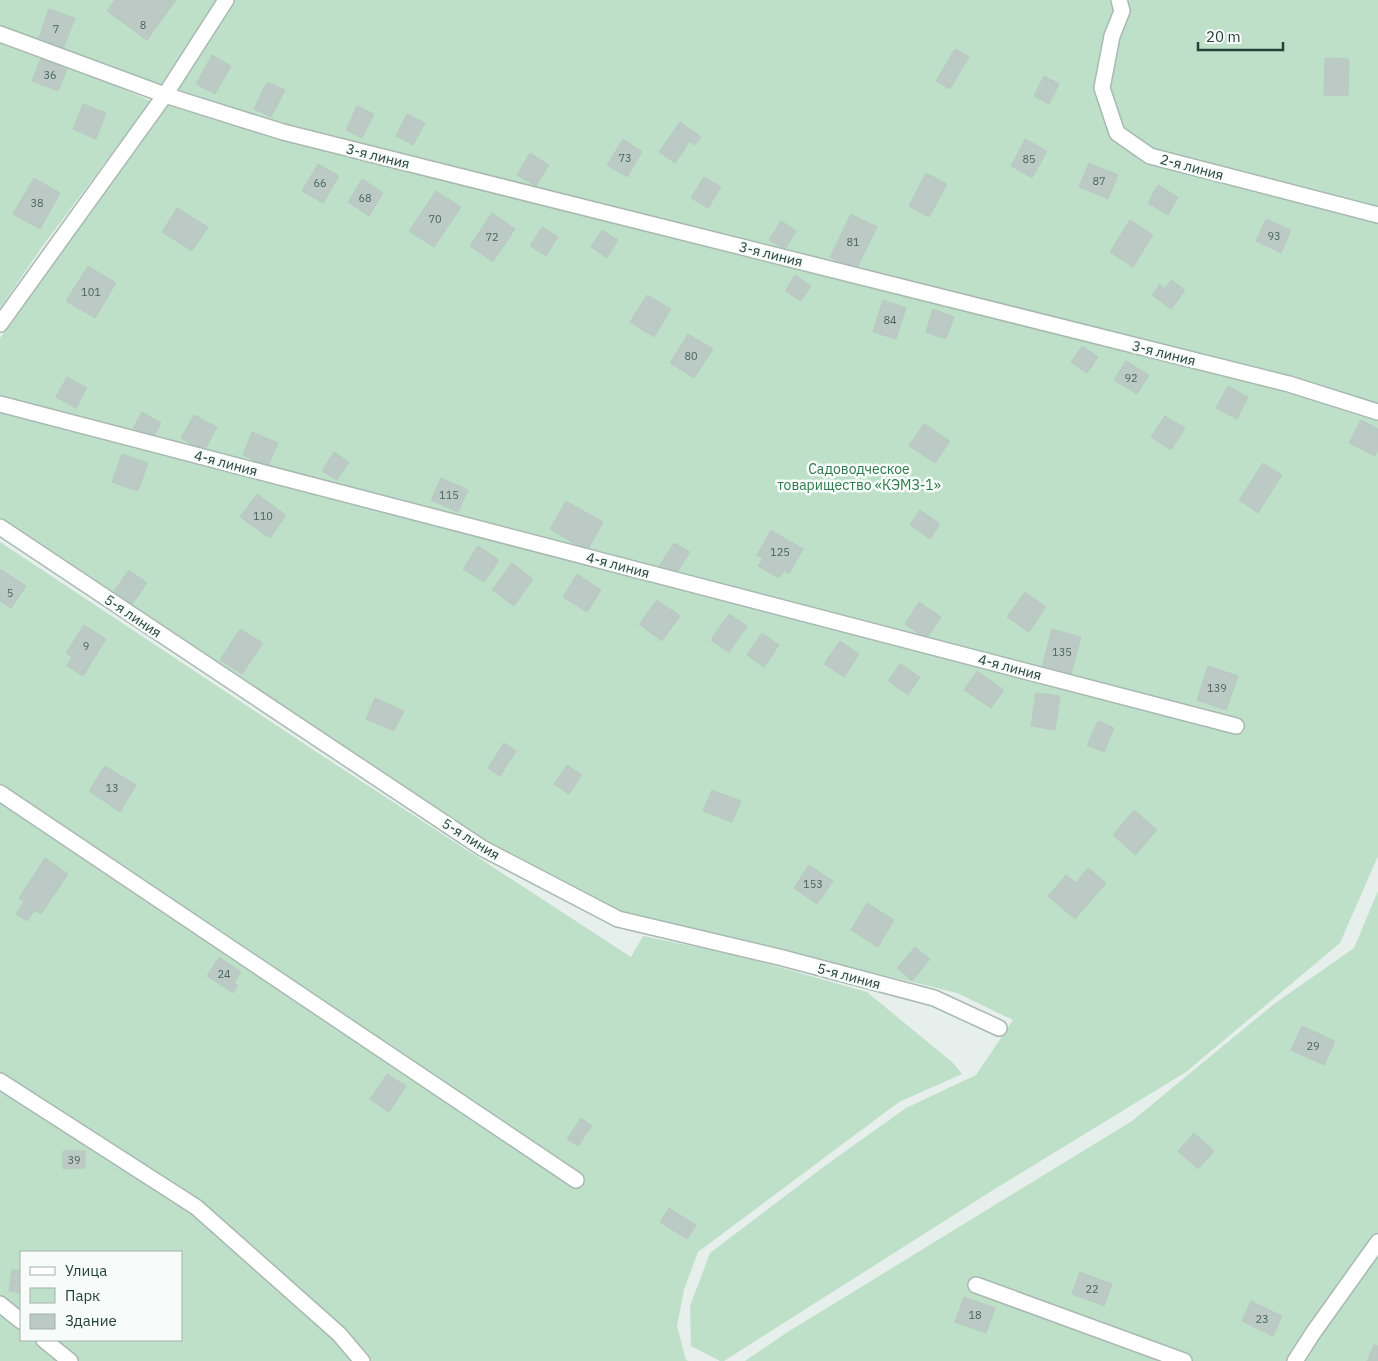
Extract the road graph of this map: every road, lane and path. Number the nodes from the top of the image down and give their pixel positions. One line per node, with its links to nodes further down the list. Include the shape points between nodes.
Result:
1 (226, 0): 4 (street)
2 (1119, 0): 5 (street, 2-я линия, via 1122,11 1112,36 1102,88 1117,133 1150,156)
3 (0, 34): 4 (street, 3-я линия)
4 (165, 95): 6 (street); 8 (street, 3-я линия, via 283,132 1279,381)
5 (1378, 215)
6 (0, 324)
7 (0, 404): 10 (street, 4-я линия)
8 (1378, 412)
9 (0, 527): 12 (street, 5-я линия, via 482,848 618,919 934,998)
10 (1236, 726)
11 (0, 793): 14 (street)
12 (999, 1028)
13 (0, 1081): 21 (street, via 196,1206 339,1334)
14 (576, 1180)
15 (1378, 1242): 23 (street)
16 (976, 1285): 22 (street)
17 (0, 1304): 18 (street)
18 (20, 1320)
19 (45, 1341): 20 (street)
20 (70, 1361)
21 (362, 1361)
22 (1184, 1361)
23 (1295, 1361)

